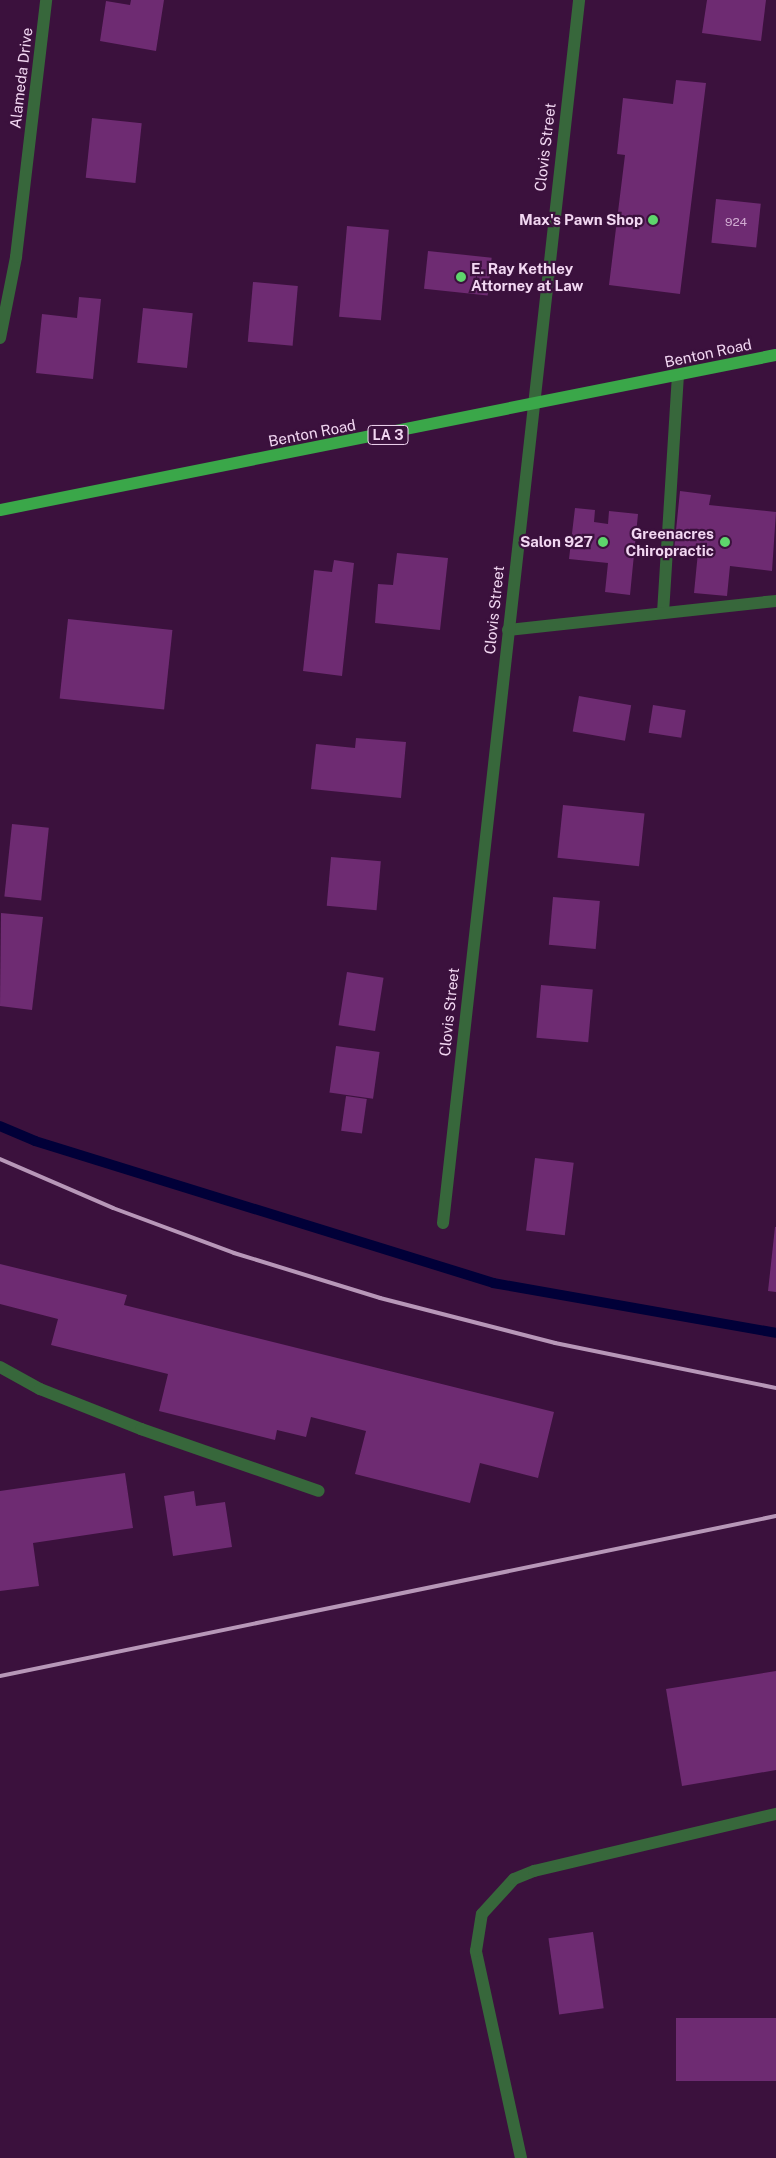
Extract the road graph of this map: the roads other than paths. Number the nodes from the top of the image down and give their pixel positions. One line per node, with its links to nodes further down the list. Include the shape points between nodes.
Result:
1 (46, 0): 3 (street, Alameda Drive, via 18,240)
2 (579, 0): 6 (street, Clovis Street)
3 (0, 338)
4 (776, 356): 5 (main road, Benton Road / LA 3)
5 (678, 376): 6 (main road, Benton Road / LA 3); 9 (street)
6 (531, 406): 7 (main road, Benton Road / LA 3); 10 (street, Clovis Street)
7 (0, 510)
8 (776, 601): 9 (street)
9 (663, 613): 10 (street)
10 (508, 630): 11 (street, Clovis Street)
11 (443, 1223)
12 (0, 1367): 13 (street, via 40,1389 141,1429)
13 (319, 1491)
14 (776, 1814): 15 (street, via 534,1871 514,1879 482,1914 476,1951)
15 (521, 2158)

